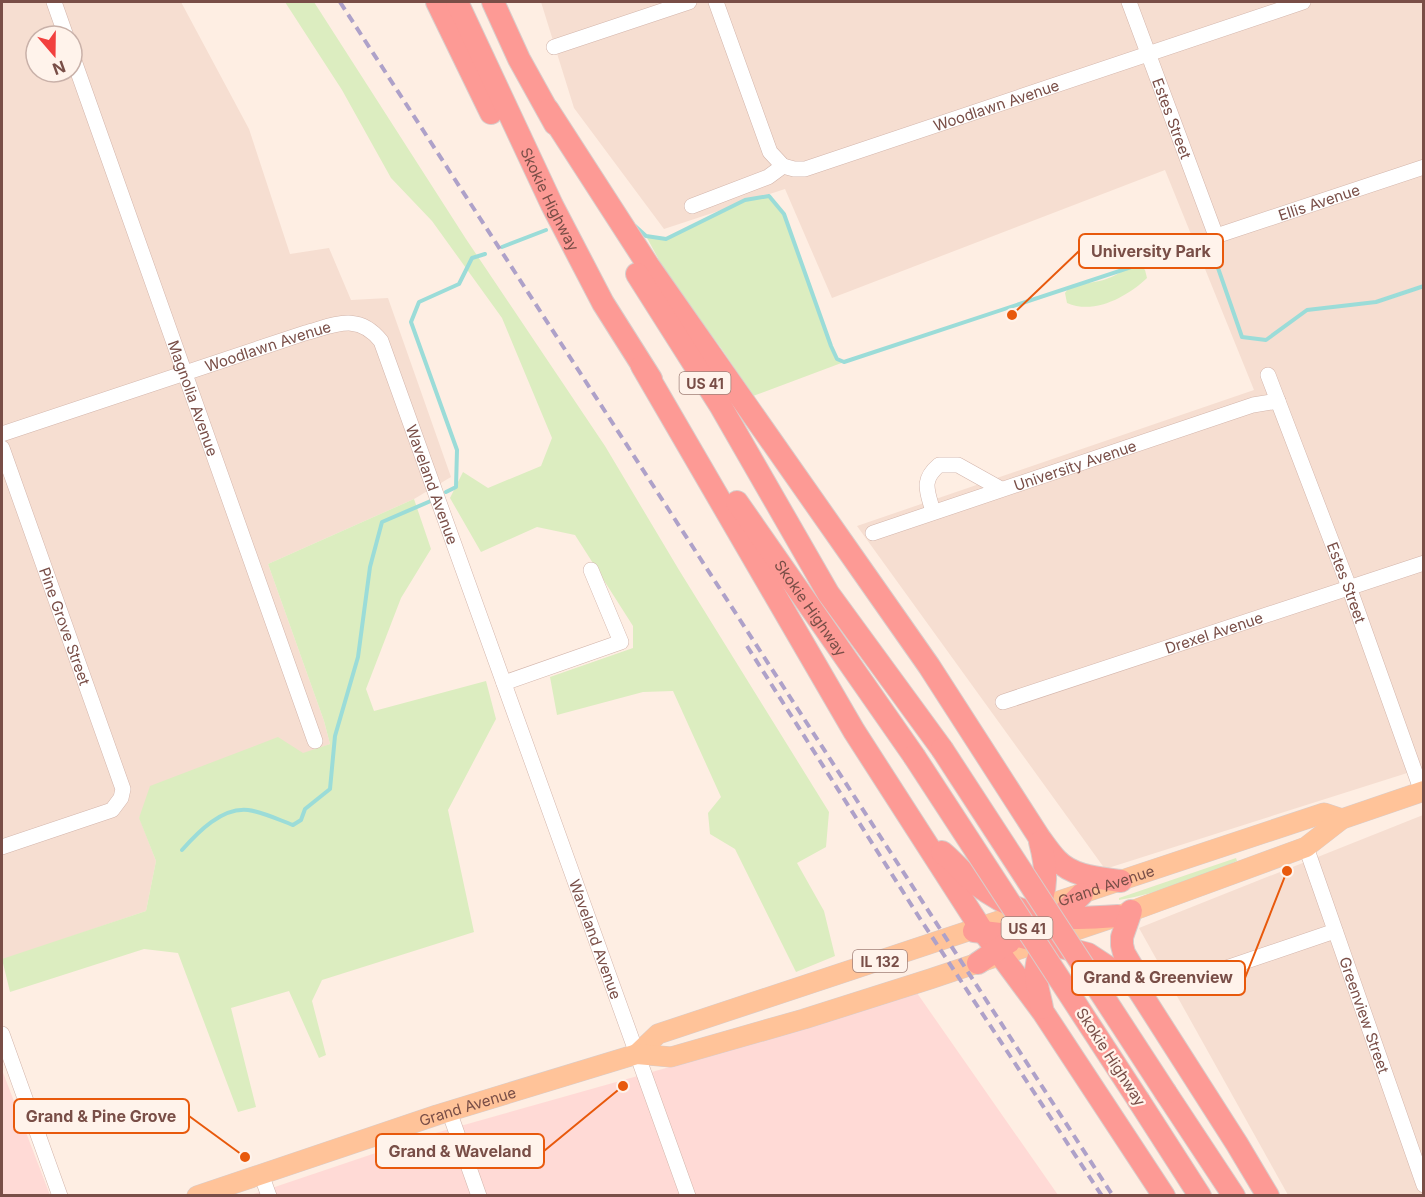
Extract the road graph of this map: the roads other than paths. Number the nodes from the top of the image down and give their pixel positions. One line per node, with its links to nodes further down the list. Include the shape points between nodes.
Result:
1 (54, 2): 9 (street)
2 (437, 2): 18 (highway, via 533,193)
3 (457, 2): 18 (highway, Skokie Highway / US 41, via 552,205)
4 (493, 2): 13 (highway, Skokie Highway / US 41)
5 (689, 2): 10 (street)
6 (716, 2): 14 (street, via 770,152)
7 (1129, 2): 11 (street, Estes Street)
8 (1303, 2): 11 (street, Woodlawn Avenue)
9 (62, 24)
10 (555, 47)
11 (1148, 53): 14 (street, Woodlawn Avenue, via 805,169); 17 (street, Estes Street)
12 (82, 84): 21 (street, Magnolia Avenue)
13 (548, 110): 38 (highway, via 648,266 929,666); 67 (highway, Skokie Highway / US 41, bridge, via 596,205 720,405 828,593 942,749)
14 (783, 165): 16 (street, via 768,177)
15 (1424, 167): 17 (street, Ellis Avenue)
16 (692, 206)
17 (1216, 236)
18 (603, 303): 20 (highway, Skokie Highway / US 41)
19 (364, 325): 21 (street, Woodlawn Avenue, via 341,323); 32 (street, Waveland Avenue, via 381,341)
20 (642, 366): 37 (highway, via 854,731); 66 (highway, Skokie Highway / US 41, bridge, via 914,756)
21 (185, 373): 24 (street, Woodlawn Avenue); 34 (street, Magnolia Avenue)
22 (1268, 375): 23 (street, Estes Street)
23 (1278, 401): 26 (street, University Avenue, via 1253,405); 31 (street, Estes Street)
24 (2, 434)
25 (2, 448): 39 (street, Pine Grove Street, via 123,789 112,810)
26 (1001, 489): 27 (street, University Avenue); 27 (street, via 958,465 939,465 929,474 926,485)
27 (933, 512): 28 (street, University Avenue)
28 (873, 532)
29 (1424, 563): 31 (street, Drexel Avenue)
30 (591, 570): 32 (street, via 621,642)
31 (1349, 587): 33 (street, Drexel Avenue); 35 (street, Estes Street)
32 (504, 683): 56 (street, Waveland Avenue)
33 (1004, 702)
34 (315, 741)
35 (1423, 792): 36 (main road, Grand Avenue / IL 132)
36 (1342, 819): 40 (main road, Grand Avenue / IL 132); 41 (main road, Grand Avenue / IL 132, via 1324,813)
37 (922, 836): 43 (highway, via 977,885); 46 (highway)
38 (1039, 837): 41 (highway, via 1059,862 1077,873); 43 (highway, via 1046,878 1043,900)
39 (2, 847)
40 (1306, 847): 44 (main road, Grand Avenue / IL 132); 47 (street, Greenview Street)
41 (1121, 881): 42 (main road, Grand Avenue / IL 132)
42 (1082, 894): 43 (main road, Grand Avenue / IL 132); 45 (highway)
43 (1034, 912): 45 (highway); 46 (main road, Grand Avenue / IL 132); 48 (highway)
44 (1124, 913): 45 (highway); 49 (main road, Grand Avenue / IL 132); 53 (highway, via 1122,945 1137,975)
45 (1059, 918): 49 (highway)
46 (978, 930): 48 (highway); 50 (highway); 56 (main road, Grand Avenue / IL 132, via 658,1034)
47 (1335, 931): 52 (street); 59 (street, Greenview Street)
48 (1018, 936): 49 (highway); 50 (highway)
49 (1043, 941): 50 (main road, Grand Avenue / IL 132); 53 (highway, via 1088,954); 54 (highway, via 1036,971)
50 (999, 953): 51 (highway); 54 (highway)
51 (978, 963): 56 (main road, Grand Avenue / IL 132, via 671,1057)
52 (1176, 985)
53 (1138, 989): 68 (highway)
54 (1043, 1012): 65 (highway)
55 (2, 1034): 60 (street)
56 (637, 1054): 57 (main road, Grand Avenue / IL 132); 64 (street, Waveland Avenue)
57 (449, 1111): 58 (main road, Grand Avenue / IL 132); 63 (street)
58 (261, 1174): 61 (main road, Grand Avenue / IL 132); 62 (street)
59 (1424, 1185)
60 (60, 1196)
61 (197, 1196)
62 (269, 1196)
63 (479, 1196)
64 (688, 1196)
65 (1164, 1196)
66 (1200, 1196)
67 (1234, 1196)
68 (1268, 1196)

